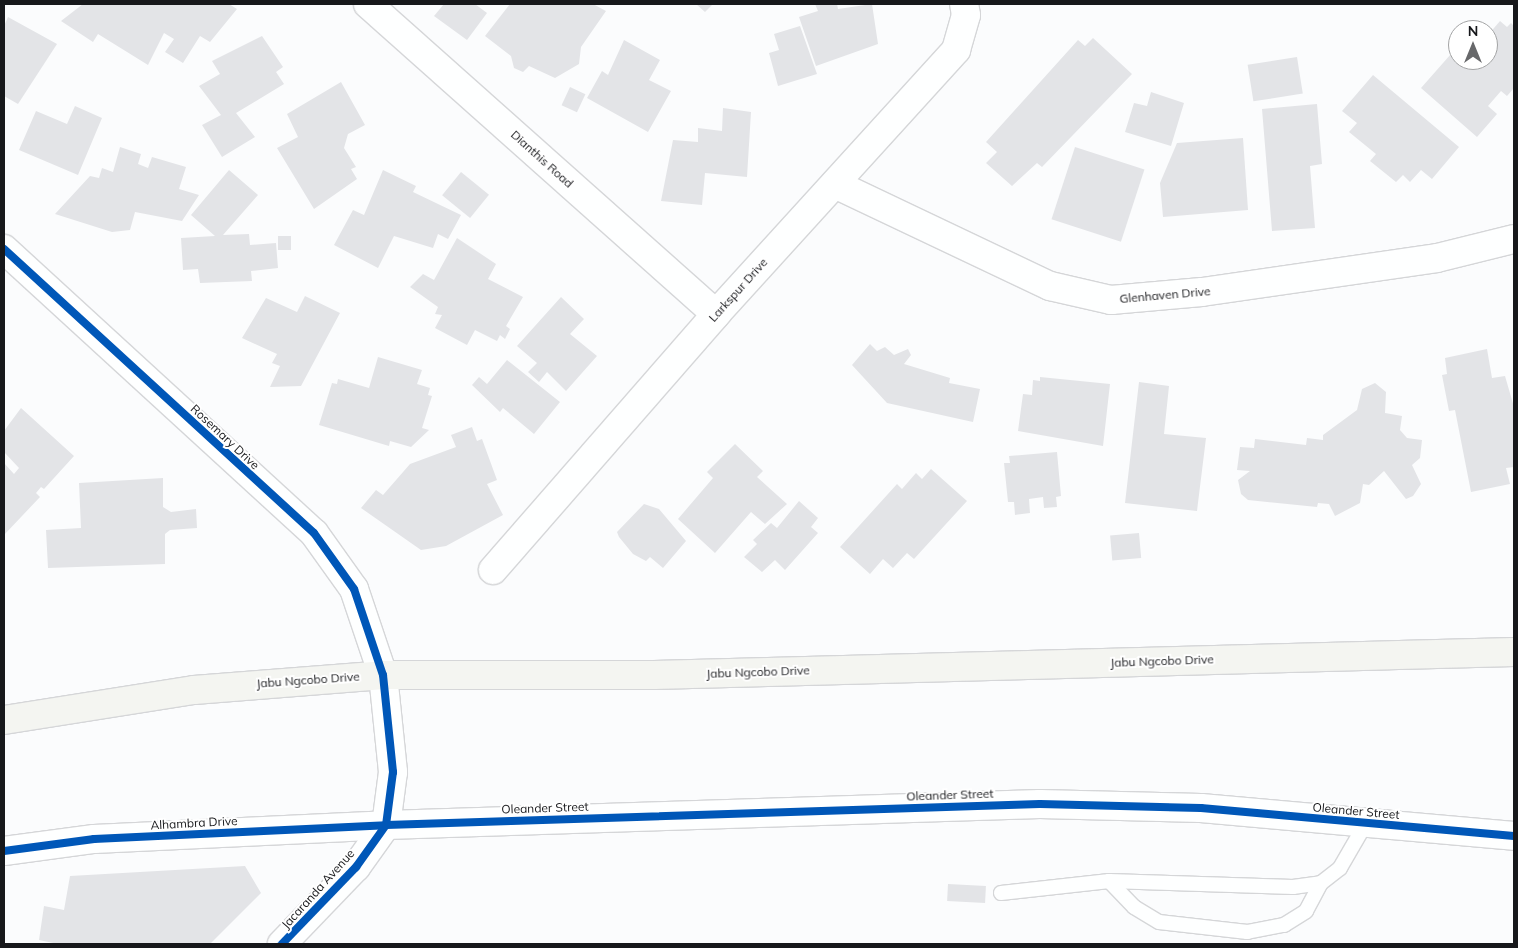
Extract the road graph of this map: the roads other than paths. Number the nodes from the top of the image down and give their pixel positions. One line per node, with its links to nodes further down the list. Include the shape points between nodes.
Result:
1 (368, 4): 6 (street, Dianthis Road)
2 (964, 4): 3 (street, Larkspur Drive, via 966,15 956,50)
3 (835, 184): 4 (street, Glenhaven Drive, via 1050,286 1111,300 1202,292 1437,258); 6 (street, Larkspur Drive)
4 (1514, 239)
5 (4, 249): 9 (street, Rosemary Drive, via 314,533 354,589)
6 (716, 314): 7 (street, Larkspur Drive)
7 (493, 570)
8 (1514, 652): 9 (main road, Jabu Ngcobo Drive, via 654,675)
9 (383, 675): 10 (main road, Jabu Ngcobo Drive, via 194,690); 12 (street, Jacaranda Avenue, via 393,772)
10 (4, 720)
11 (1366, 823): 12 (street, Oleander Street, via 1201,808 1040,804); 13 (street, Oleander Street); 16 (lane, via 1340,868)
12 (386, 825): 14 (street, Alhambra Drive, via 94,839); 18 (street, Jacaranda Avenue, via 356,867)
13 (1514, 836)
14 (4, 852)
15 (1109, 881): 16 (lane, via 1293,887); 16 (lane, via 1134,907 1159,922 1247,932 1284,925 1306,911); 17 (lane)
16 (1321, 883)
17 (1001, 893)
18 (282, 944)

